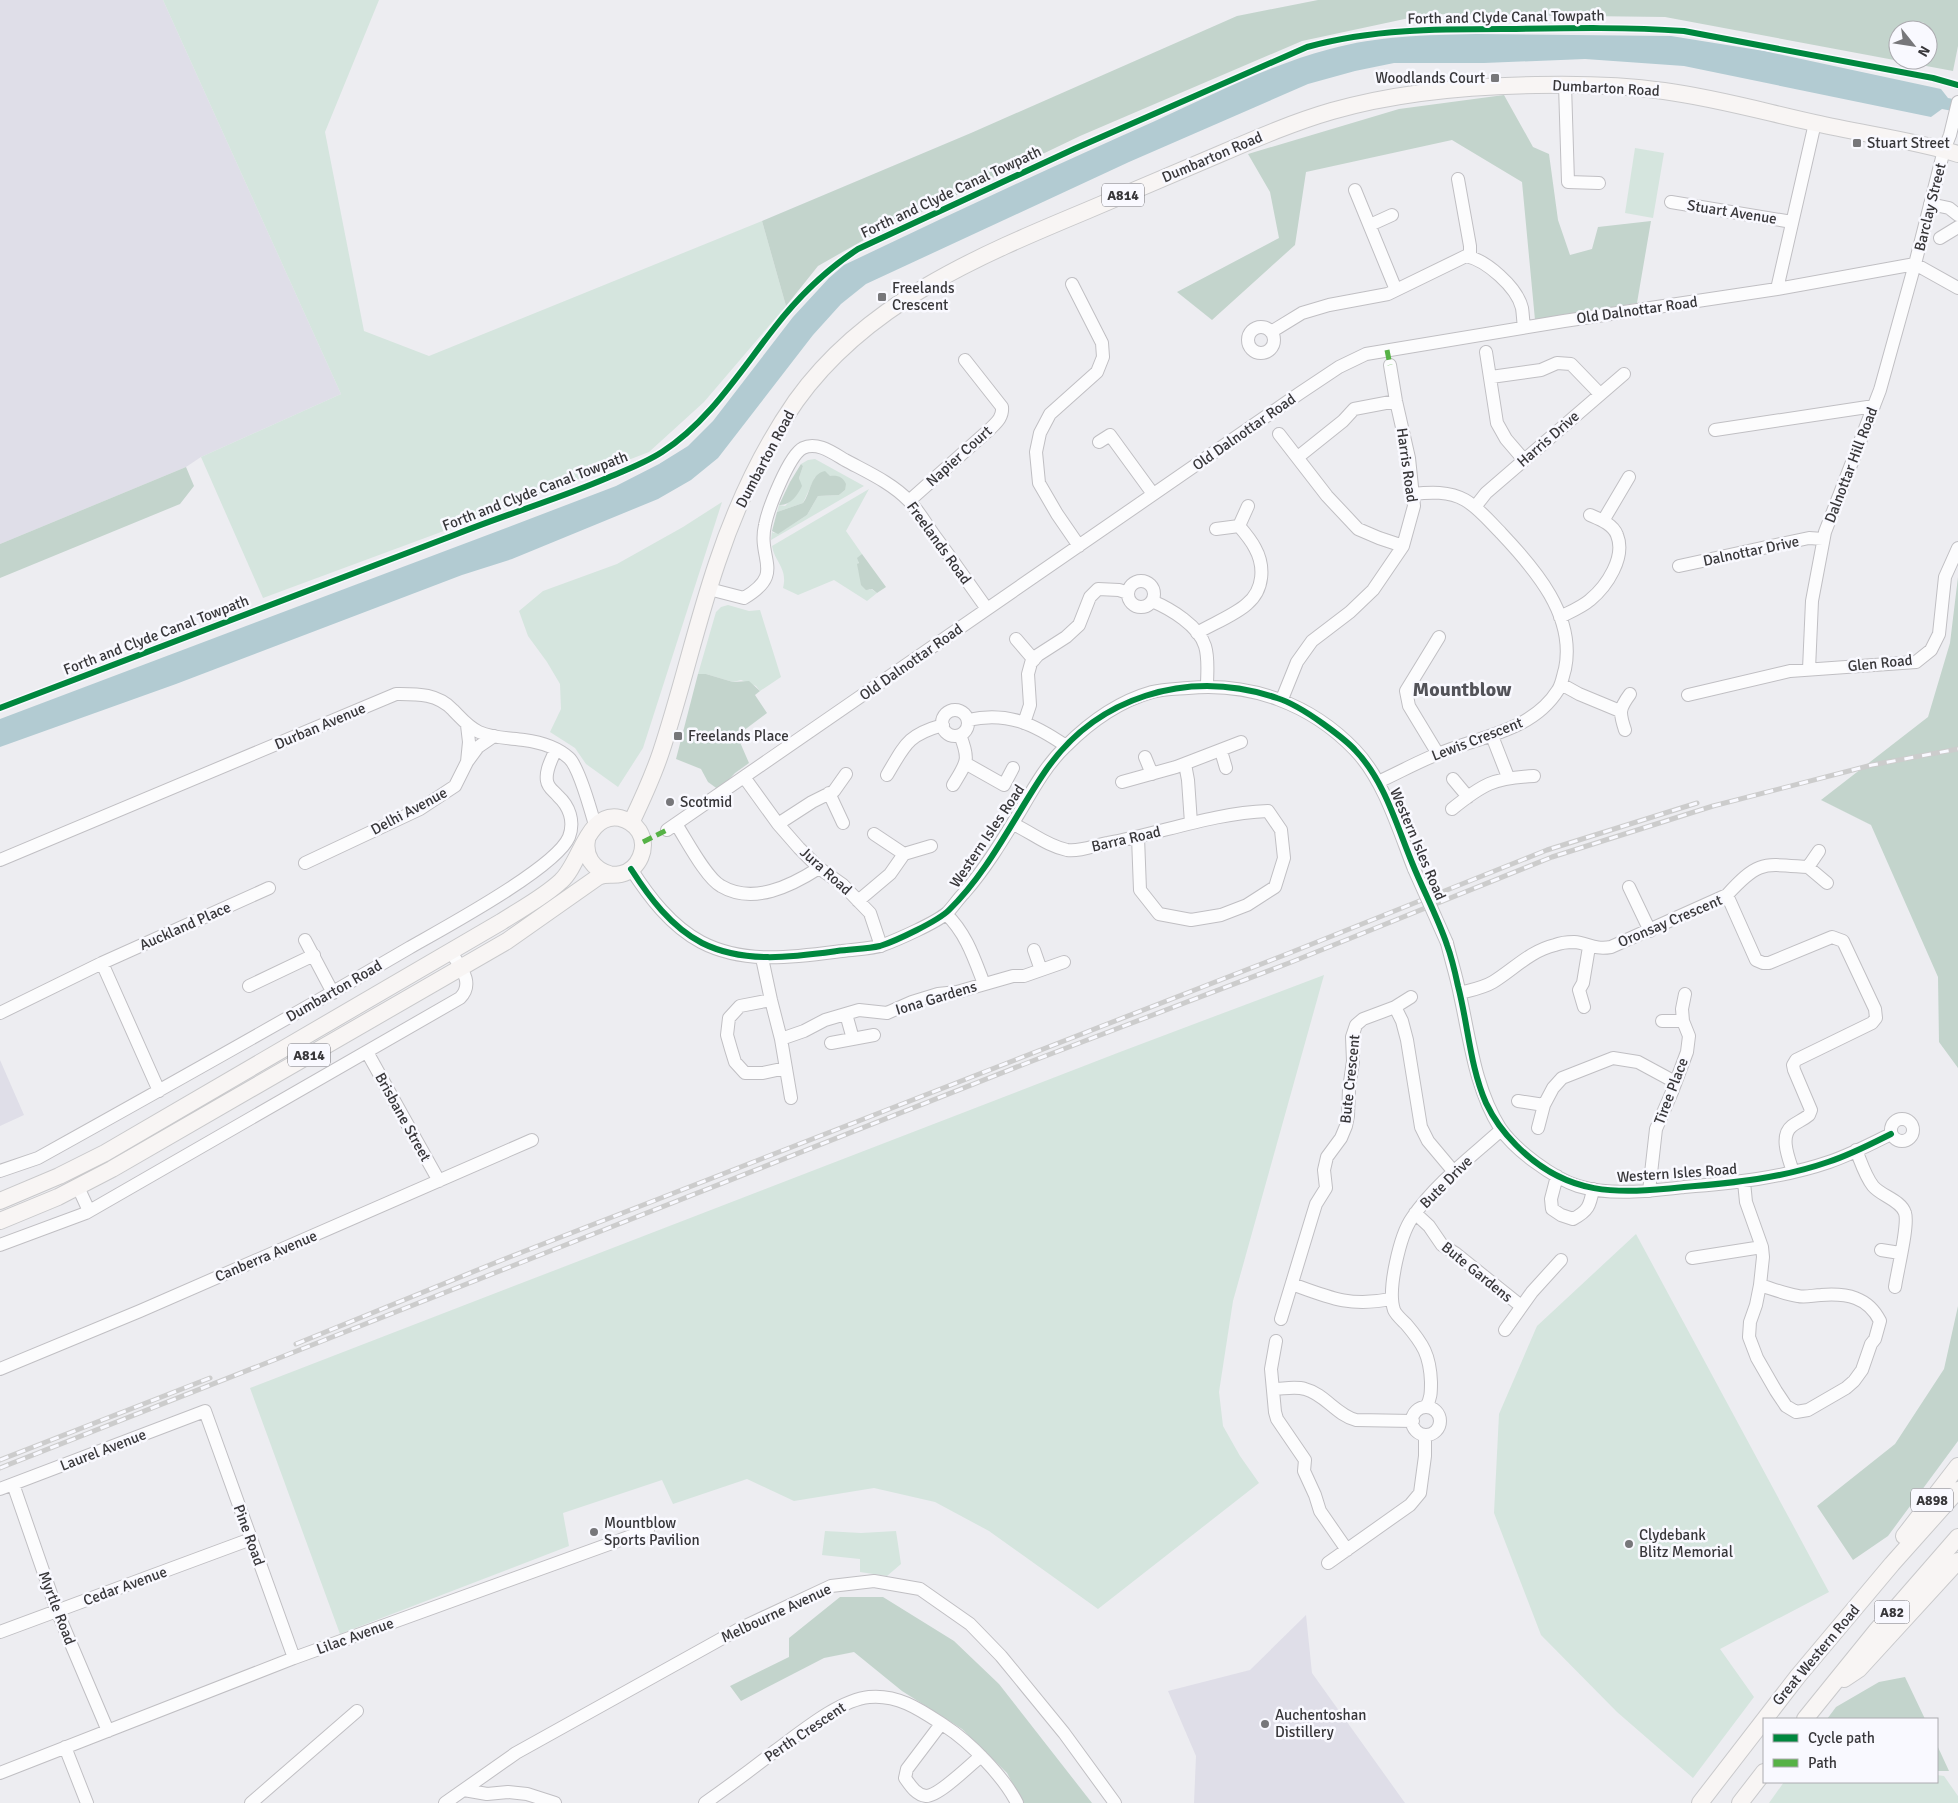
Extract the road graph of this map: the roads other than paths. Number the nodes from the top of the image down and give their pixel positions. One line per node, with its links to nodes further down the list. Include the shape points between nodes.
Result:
1 (1565, 85): 3 (main road, Dumbarton Road / A814, via 1605,85 1670,92 1745,105); 6 (street, via 1568,182); 54 (main road, Dumbarton Road / A814, via 1502,86 1425,93 1374,101 1319,115 1049,226 918,289 840,349 794,405 771,441 748,488)
2 (1958, 102): 4 (street, Barclay Street, via 1951,133)
3 (1815, 123): 4 (main road, Dumbarton Road / A814); 14 (street)
4 (1951, 152): 9 (street, Barclay Street)
5 (1458, 179): 10 (street)
6 (1599, 182)
7 (1355, 190): 15 (street)
8 (1671, 202): 14 (street, Stuart Avenue)
9 (1930, 204): 12 (street, via 1949,208); 19 (street, Barclay Street)
10 (1464, 213): 13 (street); 18 (street)
11 (1392, 215): 15 (street)
12 (1958, 215)
13 (1452, 216)
14 (1792, 222): 22 (street)
15 (1370, 225): 23 (street)
16 (1958, 226): 17 (street)
17 (1940, 238)
18 (1470, 257): 23 (street, via 1461,258); 24 (street, via 1488,266 1513,291 1522,306)
19 (1915, 264): 21 (street); 22 (street, Old Dalnottar Road); 33 (street, Dalnottar Hill Road)
20 (1072, 284): 50 (street, via 1102,343 1103,357 1097,372 1050,414 1040,433 1036,452 1039,483)
21 (1958, 288)
22 (1778, 289): 24 (street, Old Dalnottar Road)
23 (1396, 290): 25 (street, via 1302,313)
24 (1524, 327): 40 (street, Old Dalnottar Road, via 1366,354 1338,367)
25 (1271, 332)
26 (1486, 352): 30 (street)
27 (965, 360): 42 (street, Napier Court, via 1002,407 1003,413 1000,420)
28 (1390, 365): 32 (street, Harris Road)
29 (1624, 374): 31 (street, Harris Drive)
30 (1491, 377): 31 (street, via 1541,370 1557,363 1571,364); 38 (street, via 1498,423 1506,439)
31 (1600, 394): 38 (street, Harris Drive)
32 (1396, 401): 37 (street, via 1354,409); 41 (street, Harris Road, via 1409,458)
33 (1874, 406): 34 (street); 49 (street, Dalnottar Hill Road)
34 (1715, 430)
35 (1279, 434): 37 (street)
36 (1099, 442): 40 (street, via 1110,435)
37 (1298, 457): 51 (street, via 1327,496 1358,529)
38 (1524, 460): 44 (street, Harris Drive)
39 (1629, 477): 46 (street)
40 (1153, 494): 50 (street, Old Dalnottar Road)
41 (1413, 494): 44 (street, Lewis Crescent, via 1446,494 1464,499); 51 (street, Harris Road, via 1414,506)
42 (909, 501): 54 (street, Freelands Road, via 887,483 840,456 817,446 802,448 769,508 764,528 766,578 760,588 744,598); 57 (street, Freelands Road)
43 (1248, 506): 47 (street)
44 (1475, 507): 58 (street, Lewis Crescent, via 1535,572)
45 (1590, 515): 46 (street)
46 (1603, 521): 58 (street, via 1617,534 1619,547 1614,570 1590,600)
47 (1239, 526): 48 (street); 59 (street, via 1256,548 1262,564 1262,577 1247,604)
48 (1216, 529)
49 (1823, 539): 53 (street, Dalnottar Drive, via 1809,538); 63 (street, Dalnottar Hill Road, via 1812,601)
50 (1079, 546): 57 (street, Old Dalnottar Road)
51 (1403, 546): 68 (street, Harris Road, via 1373,590 1312,641 1297,662)
52 (1958, 548): 63 (street, Glen Road, via 1945,577 1939,634 1931,650 1916,662)
53 (1679, 566)
54 (709, 589): 102 (main road, Dumbarton Road / A814, via 660,755)
55 (1128, 593): 56 (street, via 1130,601 1137,607 1149,605); 56 (street, via 1133,583 1143,581 1152,586); 62 (street, via 1098,589 1090,597 1079,625)
56 (1152, 601): 59 (street, via 1171,609)
57 (987, 609): 93 (street, Old Dalnottar Road)
58 (1560, 618): 64 (street, Lewis Crescent, via 1568,655)
59 (1197, 633): 65 (street, via 1207,655)
60 (1440, 637): 82 (street, via 1406,691 1409,706)
61 (1016, 639): 62 (street)
62 (1034, 660): 71 (street, via 1028,674 1030,705)
63 (1809, 669): 67 (street, Glen Road)
64 (1560, 684): 69 (street); 77 (street, Lewis Crescent, via 1546,706 1527,720)
65 (1207, 686): 68 (street, Western Isles Road, via 1236,688); 79 (street, Western Isles Road, via 1152,692 1123,704 1100,717)
66 (1630, 694): 69 (street)
67 (1688, 695)
68 (1282, 699): 97 (street, Western Isles Road, via 1308,713 1356,751)
69 (1620, 711): 74 (street)
70 (968, 720): 71 (street, via 1001,717); 73 (street, via 962,712 953,710 946,714); 75 (street, via 967,728)
71 (1024, 723): 79 (street)
72 (467, 725): 76 (street, Durban Avenue); 84 (street, Delhi Avenue); 113 (street, Durban Avenue, via 451,707 437,698 422,694 396,694)
73 (943, 725): 75 (street, via 948,733); 91 (street, via 924,730 911,738)
74 (1625, 730)
75 (960, 735): 85 (street, via 966,751)
76 (494, 736): 80 (street, Durban Avenue, via 536,742); 84 (street, via 478,747)
77 (1492, 736): 82 (street, Lewis Crescent); 94 (street)
78 (1242, 742): 81 (street)
79 (1066, 746): 106 (street, Western Isles Road, via 1044,772)
80 (556, 749): 107 (street, Durban Avenue, via 570,759 578,773); 139 (street, Dumbarton Road, via 548,767 547,782 568,806 571,820 569,837 560,848 548,861 488,902)
81 (1221, 751): 86 (street); 88 (street)
82 (1438, 754): 97 (street, Lewis Crescent)
83 (1145, 757): 90 (street)
84 (467, 762): 114 (street, Delhi Avenue, via 455,786 420,809)
85 (965, 763): 87 (street, via 1004,785); 98 (street)
86 (1185, 764): 90 (street); 104 (street)
87 (1013, 768)
88 (1226, 768)
89 (846, 774): 99 (street)
90 (1152, 774): 96 (street)
91 (887, 775)
92 (1534, 776): 94 (street)
93 (744, 777): 105 (street, Jura Road); 116 (street, Old Dalnottar Road, via 671,827 720,886 742,894 778,889)
94 (1508, 777): 100 (street, via 1489,783)
95 (1453, 779): 100 (street)
96 (1122, 782)
97 (1378, 782): 140 (street, Western Isles Road, bridge, via 1447,944)
98 (953, 785)
99 (829, 794): 103 (street); 105 (street)
100 (1468, 796): 101 (street)
101 (1452, 809)
102 (630, 823): 107 (main road, via 610,818); 117 (main road, via 639,831 643,848 638,862)
103 (843, 823)
104 (1191, 823): 109 (street, Barra Road); 109 (street, Barra Road, via 1244,812 1268,811 1281,830 1284,858 1275,886 1248,905 1221,915 1191,920 1159,914 1140,890)
105 (778, 824): 116 (street, Jura Road)
106 (1013, 824): 109 (street, Barra Road, via 1054,846 1069,850); 124 (street, Western Isles Road, via 975,880)
107 (591, 832): 118 (main road, via 587,851 591,861 599,870); 130 (main road, Dumbarton Road / A814, via 561,881)
108 (874, 834): 112 (street)
109 (1138, 837)
110 (930, 846): 112 (street)
111 (1819, 851): 115 (street)
112 (904, 854): 123 (street, via 890,874)
113 (0, 860)
114 (305, 863)
115 (1808, 867): 119 (street); 122 (street, via 1765,865 1748,873)
116 (818, 868): 123 (street, Jura Road)
117 (631, 869): 118 (main road, A814); 132 (street, Western Isles Road, via 649,896 678,926 701,943)
118 (609, 874): 135 (main road, A814, via 598,877 507,941)
119 (1827, 883)
120 (1629, 887): 125 (street)
121 (269, 888): 134 (street, Auckland Place)
122 (1727, 895): 125 (street, Oronsay Crescent); 168 (street, Oronsay Crescent, via 1756,960 1763,963 1832,937 1843,941 1875,1009 1876,1018 1872,1023 1799,1057 1793,1066 1810,1110 1809,1116 1793,1124 1785,1140)
123 (858, 901): 127 (street, Jura Road, via 870,913)
124 (946, 914): 127 (street, Western Isles Road); 137 (street, via 970,946)
125 (1650, 930): 128 (street, Oronsay Crescent, via 1611,947)
126 (305, 940): 131 (street)
127 (881, 946): 132 (street, Western Isles Road)
128 (1589, 947): 140 (street, Oronsay Crescent, via 1574,942 1554,945 1522,960 1494,981); 145 (street, via 1583,983 1578,990)
129 (1034, 950): 136 (street)
130 (451, 952): 135 (street); 175 (main road, Dumbarton Road / A814, via 105,1153)
131 (314, 956): 138 (street); 139 (street)
132 (762, 958): 143 (street)
133 (1064, 962): 136 (street, Iona Gardens)
134 (102, 963): 146 (street, Auckland Place); 157 (street)
135 (461, 968): 154 (street, via 468,987 460,998); 172 (main road, A814)
136 (1041, 970): 137 (street, Iona Gardens)
137 (984, 984): 147 (street, Iona Gardens, via 938,994 888,1013 859,1010)
138 (249, 986)
139 (333, 993): 157 (street, Dumbarton Road)
140 (1460, 993): 162 (street, Western Isles Road, via 1486,1102)
141 (1685, 994): 149 (street, Tiree Place)
142 (1411, 997): 144 (street, Bute Crescent)
143 (770, 1000): 151 (street); 155 (street, via 740,1006 729,1018 727,1034 735,1062 745,1073 764,1074)
144 (1395, 1007): 167 (street, via 1407,1040 1421,1127 1428,1141); 185 (street, Bute Crescent, via 1363,1019 1356,1025 1352,1037 1353,1062 1346,1126 1327,1157 1324,1170 1326,1188 1316,1204)
145 (1584, 1007)
146 (0, 1013)
147 (846, 1014): 151 (street, Iona Gardens); 152 (street)
148 (1662, 1021): 149 (street)
149 (1683, 1022): 156 (street, Tiree Place, via 1689,1036 1687,1052)
150 (874, 1035): 152 (street)
151 (781, 1039): 155 (street)
152 (853, 1039): 153 (street)
153 (831, 1044)
154 (367, 1052): 170 (street, Brisbane Street); 176 (street)
155 (786, 1068): 158 (street)
156 (1675, 1082): 160 (street, via 1638,1062 1613,1058 1562,1078); 174 (street, Tiree Place, via 1656,1129)
157 (159, 1091): 166 (street, Dumbarton Road, via 38,1158)
158 (791, 1098)
159 (1518, 1101): 160 (street)
160 (1544, 1105): 161 (street)
161 (1538, 1128)
162 (1502, 1130): 167 (street, Bute Drive); 169 (street, Western Isles Road, via 1525,1154)
163 (1891, 1134): 165 (street, Western Isles Road)
164 (532, 1140): 170 (street, Canberra Avenue)
165 (1856, 1150): 168 (street, Western Isles Road, via 1830,1162); 182 (street, via 1874,1187 1898,1203 1905,1212 1906,1226)
166 (0, 1171)
167 (1454, 1172): 177 (street, Bute Drive)
168 (1793, 1172): 171 (street, Western Isles Road)
169 (1557, 1176): 173 (street, Western Isles Road, via 1577,1186); 173 (street, via 1551,1199 1552,1209 1560,1215 1573,1219 1585,1213)
170 (439, 1181): 193 (street, Canberra Avenue)
171 (1744, 1182): 174 (street, Western Isles Road); 180 (street, via 1746,1202)
172 (78, 1187): 176 (street); 178 (main road, A814)
173 (1593, 1189): 174 (street, Western Isles Road)
174 (1649, 1191)
175 (0, 1201)
176 (90, 1212): 179 (street)
177 (1415, 1214): 188 (street, Bute Drive, via 1402,1235); 189 (street, Bute Gardens, via 1429,1226 1442,1245)
178 (0, 1221)
179 (0, 1244)
180 (1762, 1247): 183 (street); 186 (street)
181 (1881, 1250): 182 (street)
182 (1900, 1253): 187 (street)
183 (1692, 1258)
184 (1561, 1260): 189 (street, Bute Gardens)
185 (1292, 1284): 188 (street, via 1341,1301 1358,1303); 190 (street, Bute Crescent)
186 (1760, 1285): 186 (street, via 1749,1337 1757,1358 1786,1406 1796,1412 1808,1410 1846,1388 1862,1370 1870,1344 1875,1339 1880,1321 1876,1313 1858,1298 1829,1294 1799,1297)
187 (1895, 1287)
188 (1391, 1299): 195 (street, via 1394,1311 1428,1356 1431,1392)
189 (1521, 1306): 191 (street, Bute Gardens)
190 (1281, 1320)
191 (1505, 1330)
192 (1276, 1341): 194 (street, via 1271,1369)
193 (0, 1369)
194 (1273, 1389): 197 (street, via 1306,1389 1347,1418); 206 (street, via 1277,1419 1305,1460 1304,1471 1320,1511)
195 (1426, 1407): 197 (street, via 1415,1413); 198 (street, via 1435,1410 1440,1422 1434,1433)
196 (205, 1411): 200 (street, Laurel Avenue); 205 (street, Pine Road)
197 (1413, 1421): 198 (street, via 1415,1429)
198 (1425, 1435): 206 (street, via 1420,1492 1410,1505)
199 (1958, 1466): 209 (main road, A898, via 1905,1534)
200 (13, 1484): 201 (street, Laurel Avenue); 210 (street, Myrtle Road)
201 (0, 1489)
202 (1958, 1490): 209 (main road, Great Western Road / A82)
203 (648, 1530): 212 (street, Lilac Avenue)
204 (1958, 1537): 213 (main road, Great Western Road / A82)
205 (251, 1539): 210 (street, Cedar Avenue); 212 (street, Pine Road)
206 (1347, 1550): 208 (street)
207 (1958, 1561): 213 (main road, via 1859,1669)
208 (1328, 1563)
209 (1892, 1564): 215 (main road, Great Western Road / A82)
210 (56, 1611): 211 (street, Cedar Avenue); 219 (street, Myrtle Road)
211 (0, 1632)
212 (294, 1658): 219 (street, Lilac Avenue)
213 (1828, 1690): 216 (main road, Great Western Road / A82)
214 (357, 1711): 226 (street)
215 (1766, 1718)
216 (1806, 1718)
217 (1763, 1721): 232 (main road, Great Western Road / A82)
218 (941, 1724): 221 (street, Perth Crescent); 221 (street, via 907,1769 905,1778 917,1793 931,1795); 229 (street, Perth Crescent, via 902,1700 870,1696 853,1700 840,1706)
219 (108, 1731): 220 (street, Lilac Avenue)
220 (65, 1747): 222 (street, Lilac Avenue); 225 (street)
221 (981, 1756): 230 (street, Perth Crescent)
222 (0, 1773)
223 (1763, 1773): 233 (main road)
224 (464, 1790): 227 (street, Melbourne Avenue); 228 (street, via 487,1794 527,1794); 231 (street, Melbourne Avenue, via 516,1753 739,1629 831,1586 874,1580 920,1589 970,1624 1001,1656 1058,1726)
225 (87, 1803)
226 (251, 1803)
227 (445, 1803)
228 (555, 1803)
229 (705, 1803)
230 (1017, 1803)
231 (1115, 1803)
232 (1700, 1803)
233 (1740, 1803)

